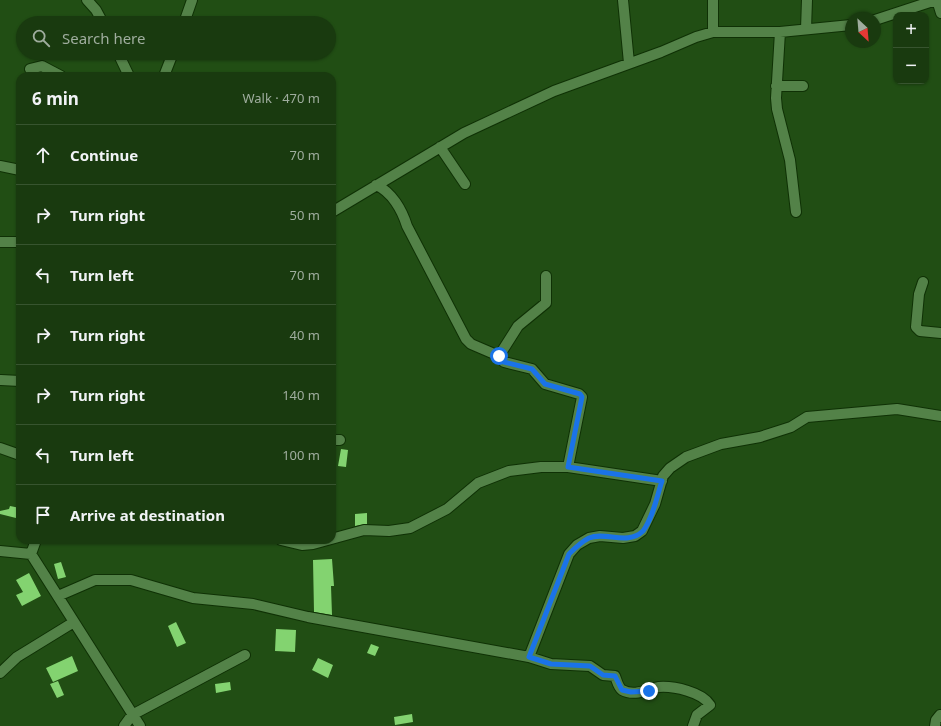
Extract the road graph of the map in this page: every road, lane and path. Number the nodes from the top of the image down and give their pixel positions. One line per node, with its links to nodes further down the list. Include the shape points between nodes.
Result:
1 (87, 0): 9 (street)
2 (192, 0): 10 (street)
3 (623, 0): 18 (street)
4 (713, 0): 14 (street)
5 (806, 0): 13 (street)
6 (936, 0): 7 (street); 8 (street)
7 (913, 4): 11 (street)
8 (941, 13)
9 (99, 16)
10 (186, 16)
11 (881, 17)
12 (845, 26): 13 (street)
13 (806, 29): 15 (street)
14 (713, 32): 15 (street); 18 (street)
15 (780, 32): 23 (street)
16 (121, 60): 21 (street)
17 (170, 60): 22 (street)
18 (629, 63): 25 (street, via 554,91)
19 (30, 69): 20 (street, via 42,66)
20 (53, 72)
21 (127, 72)
22 (165, 72)
23 (776, 86): 24 (street); 31 (street, via 777,109 790,160)
24 (803, 86)
25 (440, 147): 28 (street); 29 (street)
26 (0, 166): 27 (street)
27 (16, 169)
28 (465, 184)
29 (376, 185): 30 (street); 37 (street, via 389,194 403,214 462,335 471,344)
30 (336, 210)
31 (796, 212)
32 (0, 242): 33 (street)
33 (16, 242)
34 (546, 276): 37 (street, via 546,303 518,326)
35 (923, 282): 36 (street, via 919,294 917,330)
36 (941, 333)
37 (499, 356): 43 (street, via 504,362 532,369 545,384 580,394 582,397)
38 (1, 380): 39 (street)
39 (16, 381)
40 (941, 416): 44 (street, via 897,408 807,417 791,427 760,437 721,444 686,456 670,468)
41 (0, 448): 42 (street)
42 (16, 453)
43 (568, 467): 44 (street); 45 (street, via 541,467 498,474 474,486 440,513 400,530 364,530)
44 (662, 481): 54 (street, via 655,504 642,531 635,536 623,538 589,538 577,545 569,554)
45 (336, 538)
46 (35, 544): 50 (street)
47 (298, 544): 48 (street)
48 (313, 544)
49 (0, 552): 50 (street)
50 (31, 554): 51 (street)
51 (58, 596): 52 (street); 54 (street, via 95,580 131,580 193,598 252,604 308,617)
52 (74, 622): 55 (street, via 17,657); 56 (street)
53 (245, 655): 56 (street)
54 (529, 657): 60 (street, via 551,664 590,666 603,675 615,676 619,687 631,692 644,692 660,687 697,693 710,705 697,715)
55 (0, 673)
56 (132, 715): 58 (street); 59 (street)
57 (940, 715): 61 (street)
58 (124, 726)
59 (140, 726)
60 (693, 726)
61 (935, 726)

